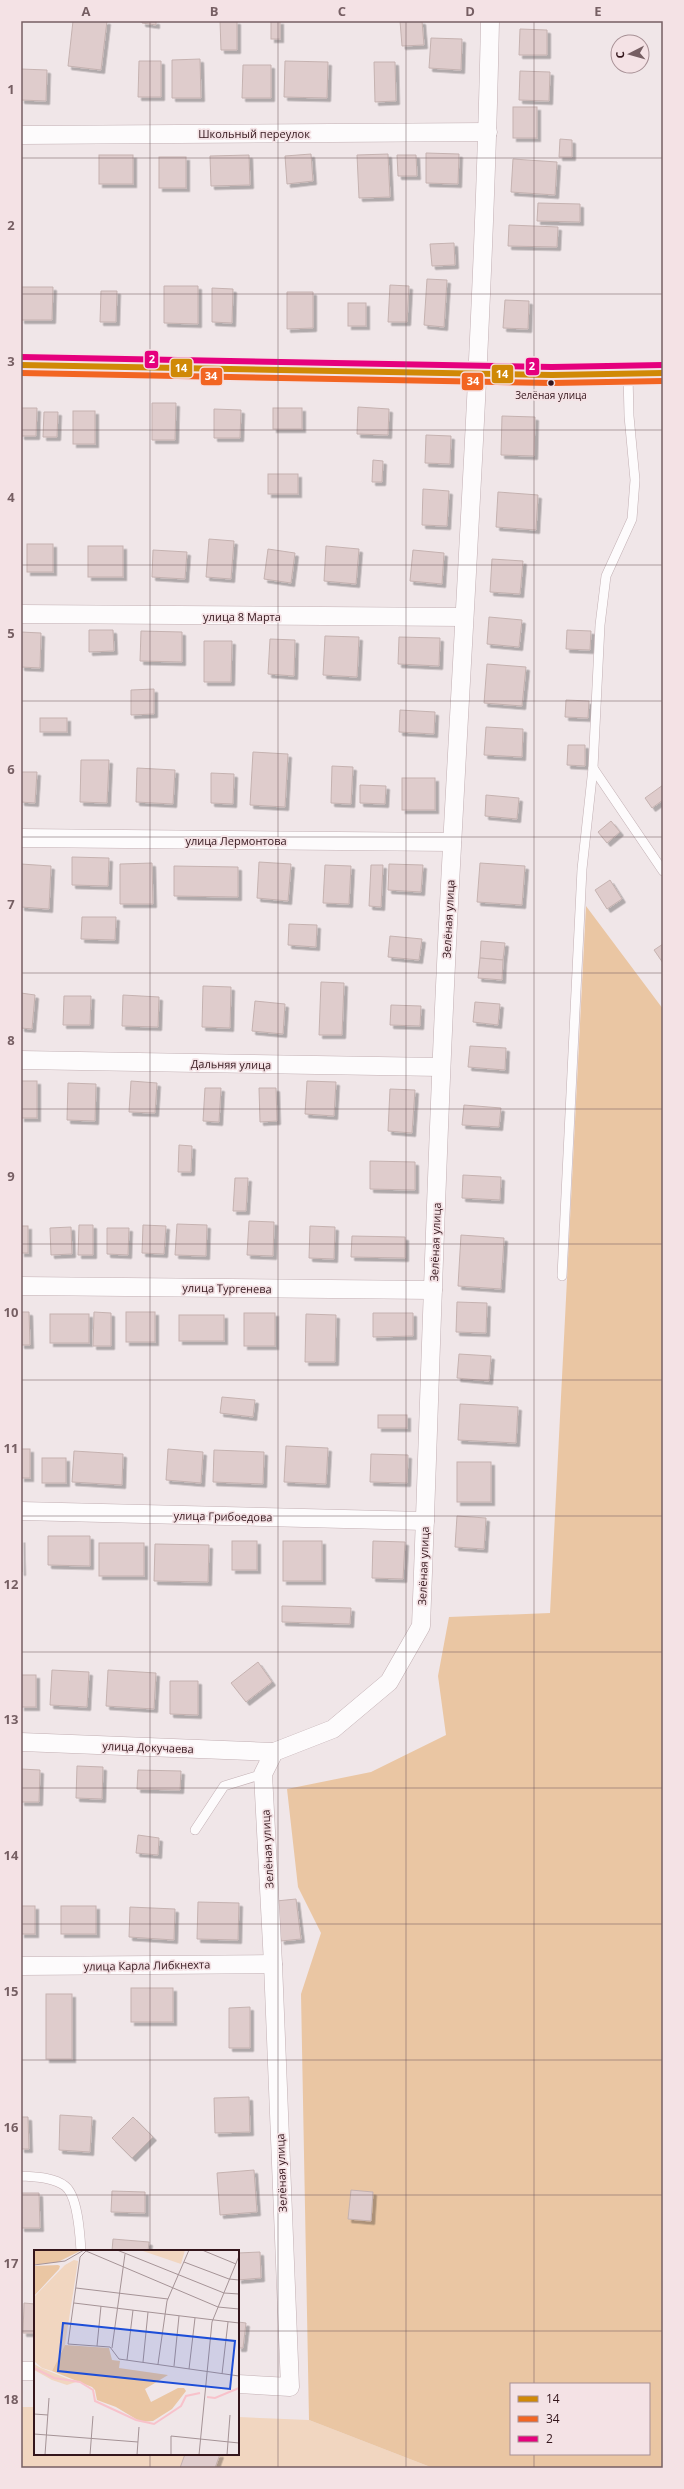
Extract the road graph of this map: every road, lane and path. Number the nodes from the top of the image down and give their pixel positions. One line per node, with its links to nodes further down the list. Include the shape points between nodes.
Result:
1 (490, 21): 2 (street, Зелёная улица)
2 (488, 132): 3 (street, Школьный переулок); 6 (street, Зелёная улица)
3 (21, 134)
4 (21, 365): 6 (main road)
5 (663, 373): 7 (main road)
6 (479, 374): 7 (main road); 9 (street, Зелёная улица)
7 (628, 374): 10 (lane, via 635,480 632,519 606,576 600,625)
8 (21, 614): 9 (street, улица 8 Марта)
9 (464, 617): 12 (street, Зелёная улица)
10 (593, 768): 13 (lane); 16 (lane, via 582,869)
11 (21, 838): 12 (street, улица Лермонтова)
12 (452, 842): 15 (street, Зелёная улица)
13 (663, 871)
14 (21, 1060): 15 (street, Дальняя улица)
15 (440, 1067): 18 (street, Зелёная улица)
16 (562, 1276)
17 (21, 1286): 18 (street, улица Тургенева)
18 (433, 1290): 20 (street, Зелёная улица)
19 (21, 1511): 20 (street, улица Грибоедова)
20 (425, 1521): 22 (street, Зелёная улица, via 420,1626 388,1682 333,1729)
21 (21, 1742): 22 (street, улица Докучаева)
22 (274, 1752): 23 (street, Зелёная улица)
23 (263, 1774): 24 (lane, via 224,1786); 25 (street, Зелёная улица)
24 (195, 1830)
25 (273, 1964): 26 (street, улица Карла Либкнехта); 31 (street, Зелёная улица, via 290,2387)
26 (21, 1966)
27 (21, 2176): 28 (lane, via 43,2177 66,2186 74,2198)
28 (81, 2250)
29 (21, 2371): 30 (street)
30 (34, 2371)
31 (239, 2384)

